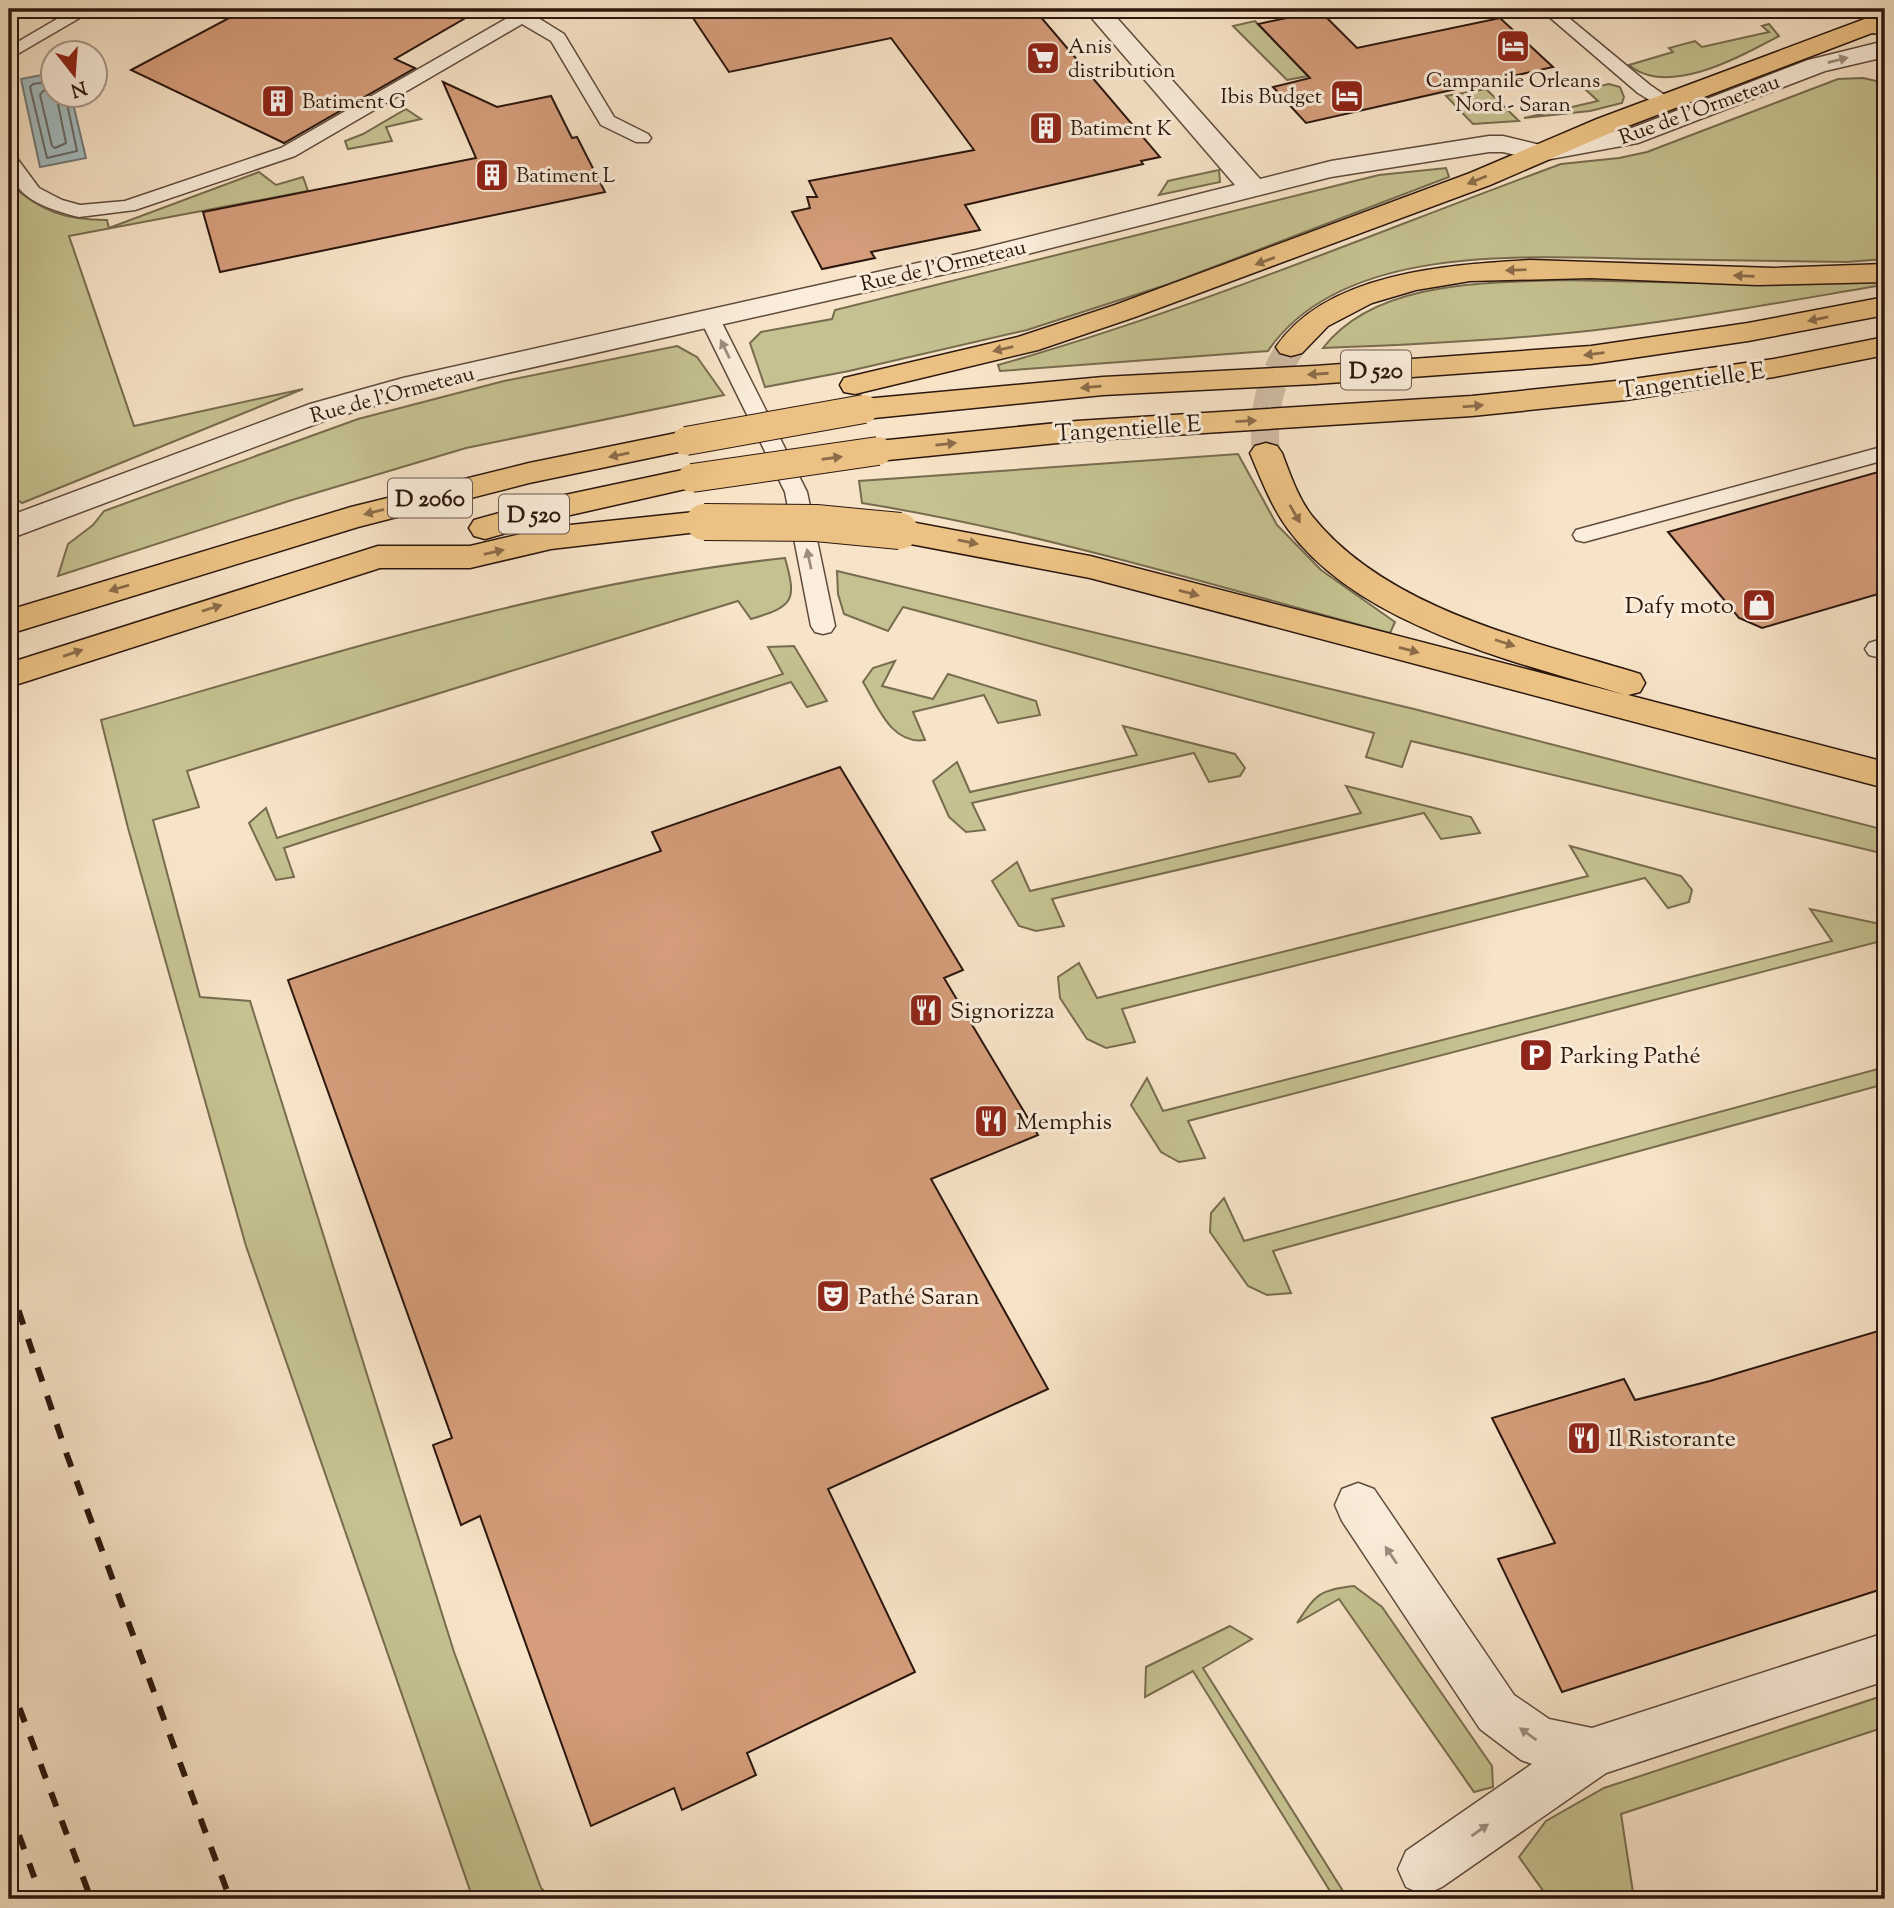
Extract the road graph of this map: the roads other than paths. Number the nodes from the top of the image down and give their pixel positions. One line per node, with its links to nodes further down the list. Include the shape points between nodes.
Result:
1 (86, 9): 8 (lane)
2 (1096, 9): 13 (street)
3 (1548, 9): 9 (lane, via 1644,89)
4 (1849, 9): 6 (main road)
5 (529, 12): 10 (lane, via 558,38 607,121); 12 (lane, via 288,152 128,206 79,211 55,204 32,192)
6 (1880, 30): 9 (main road)
7 (1885, 49): 9 (street, Rue de l'Ormeteau, one-way to 7)
8 (9, 54)
9 (1678, 109): 11 (street, Rue de l'Ormeteau, via 1638,135)
10 (642, 138)
11 (1540, 153): 13 (street, Rue de l'Ormeteau, via 1503,144 1476,146 1331,169); 19 (main road, one-way to 19, via 1296,250 1113,316)
12 (9, 161)
13 (1254, 189): 16 (street, Rue de l'Ormeteau)
14 (1885, 273): 18 (main road, one-way to 18, via 1468,272 1397,285 1351,302 1317,321)
15 (1885, 306): 19 (main road, D 520, one-way to 19, via 1591,355 1315,375)
16 (710, 319): 23 (street, Rue de l'Ormeteau, via 414,385 321,411); 27 (lane, one-way to 16, via 796,492)
17 (1885, 345): 25 (main road, Tangentielle E / D 520, one-way to 17, bridge, via 692,478 878,451 1077,431 1459,407 1626,390 1774,368)
18 (1292, 347)
19 (859, 397): 20 (main road, D 520, bridge)
20 (686, 441): 26 (main road, D 2060, one-way to 26, via 529,473 351,518)
21 (1266, 453): 29 (main road, one-way to 29, via 1302,525 1334,559 1384,595 1455,626)
22 (1885, 453): 24 (lane)
23 (9, 528)
24 (1584, 535)
25 (378, 556): 28 (main road, Tangentielle E, one-way to 25); 30 (main road, one-way to 30, bridge, via 471,557 551,538 704,522 816,523 900,531 1090,567)
26 (9, 622)
27 (823, 626)
28 (9, 675)
29 (1885, 769)
30 (1885, 775)
31 (1358, 1504): 33 (street, one-way to 31, via 1539,1742 1497,1712)
32 (1885, 1657): 33 (street)
33 (1592, 1753): 34 (street, one-way to 33)
34 (1424, 1869)

